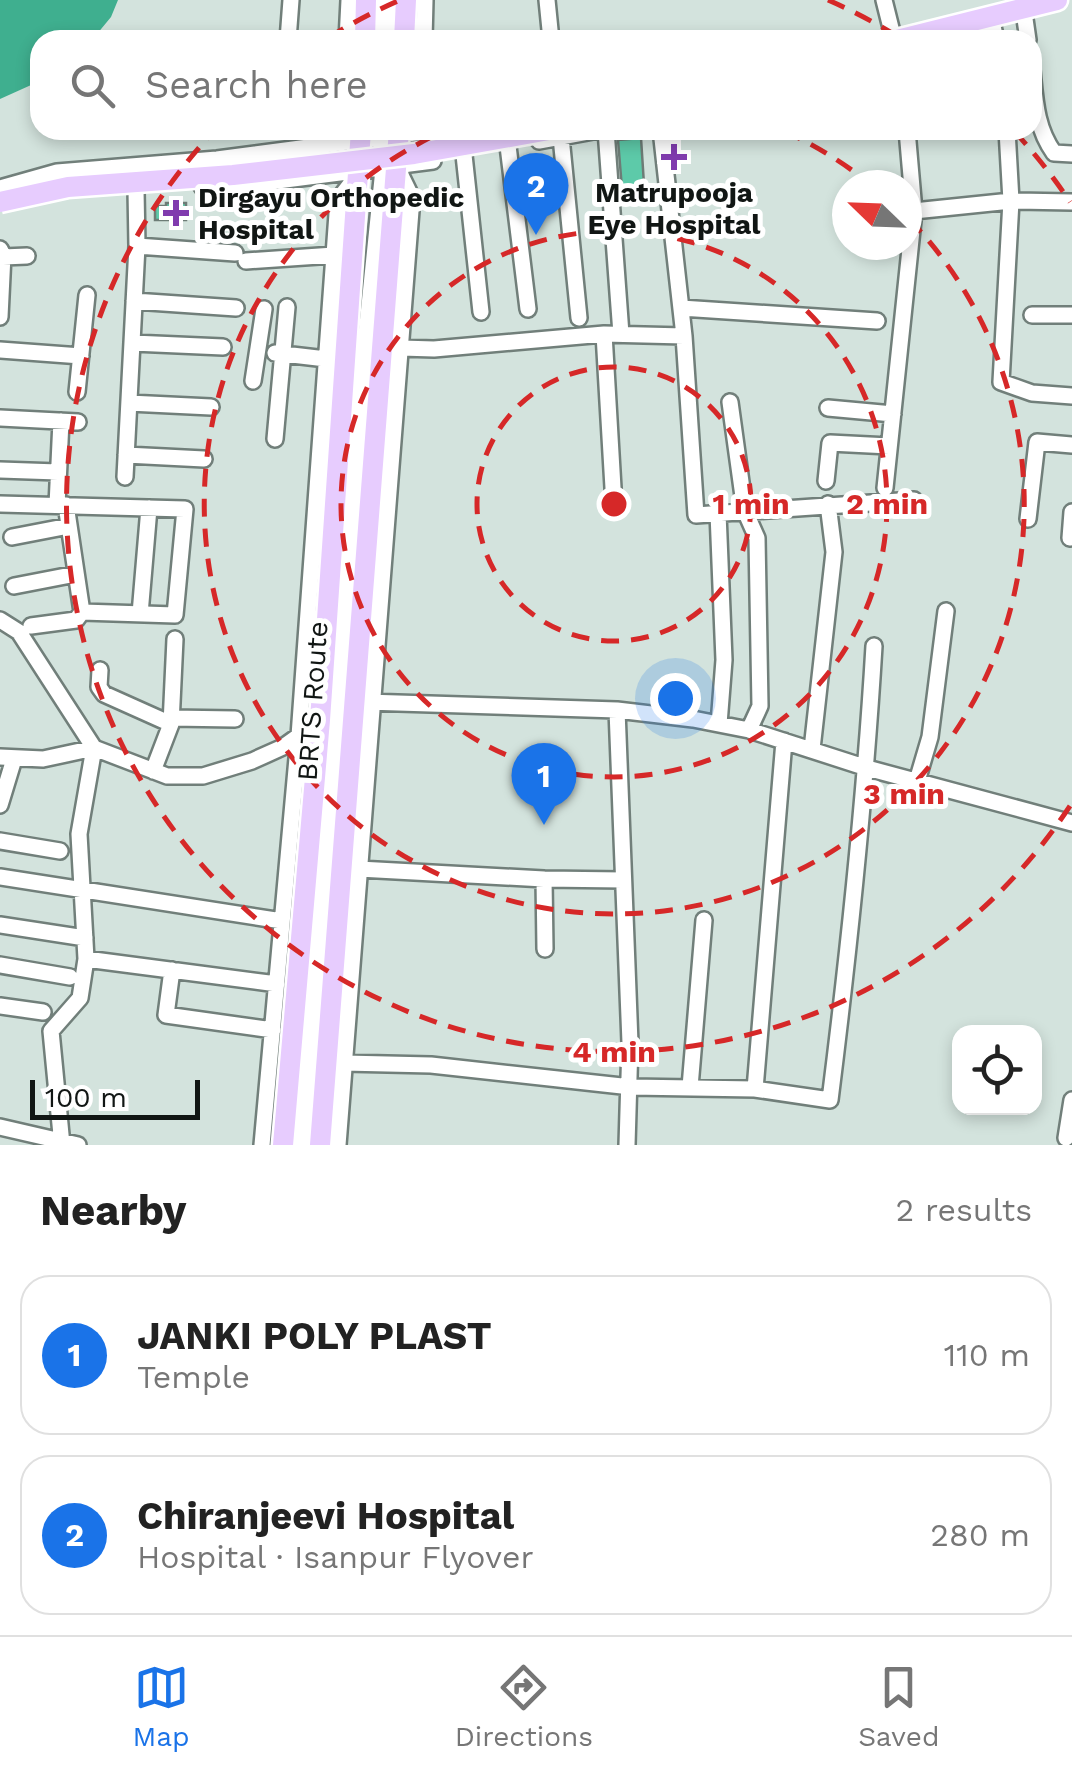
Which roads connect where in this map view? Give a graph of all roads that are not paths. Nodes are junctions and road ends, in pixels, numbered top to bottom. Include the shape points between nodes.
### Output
1 (291, 0) edge
2 (349, 0) edge
3 (366, 0) edge
4 (382, 0) edge
5 (395, 0) edge
6 (406, 0) edge
7 (426, 0) edge
8 (547, 0) edge
9 (884, 0) edge
10 (1072, 8) edge
11 (1036, 11) edge
12 (289, 30) edge
13 (348, 30) edge
14 (365, 30) edge
15 (380, 30) edge
16 (394, 30) edge
17 (404, 30) edge
18 (424, 30) edge
19 (550, 30) edge
20 (893, 30) edge
21 (944, 30) edge
22 (1001, 30) edge
23 (1042, 132) edge
24 (335, 140) edge
25 (377, 140) edge
26 (377, 140) edge
27 (388, 140) edge
28 (487, 140) edge
29 (503, 140) edge
30 (508, 140) edge
31 (508, 140) edge
32 (556, 140) edge
33 (603, 140) edge
34 (662, 140) edge
35 (908, 140) edge
36 (1008, 140) edge
37 (1072, 154) edge
38 (464, 155) junction
39 (419, 163) junction
40 (371, 170) junction
41 (910, 170) edge
42 (136, 190) junction
43 (0, 195) edge
44 (412, 198) junction
45 (1011, 202) junction
46 (1072, 202) edge
47 (922, 210) edge
48 (0, 212) edge
49 (138, 246) junction
50 (1, 253) edge
51 (334, 255) junction
52 (27, 256) dead end
53 (909, 260) edge
54 (19, 295) dead end
55 (87, 295) dead end
56 (0, 296) edge
57 (134, 301) junction
58 (286, 306) dead end
59 (236, 308) dead end
60 (681, 308) junction
61 (264, 309) dead end
62 (528, 309) dead end
63 (481, 312) dead end
64 (1032, 315) dead end
65 (1072, 315) edge
66 (0, 317) edge
67 (579, 318) dead end
68 (877, 322) dead end
69 (604, 334) junction
70 (621, 334) junction
71 (684, 336) junction
72 (133, 344) junction
73 (223, 348) dead end
74 (401, 348) junction
75 (0, 350) edge
76 (257, 350) junction
77 (282, 354) junction
78 (81, 356) junction
79 (326, 359) junction
80 (253, 381) dead end
81 (77, 392) dead end
82 (1072, 396) edge
83 (730, 402) dead end
84 (129, 403) junction
85 (211, 407) dead end
86 (828, 408) dead end
87 (892, 414) junction
88 (0, 418) edge
89 (61, 421) junction
90 (78, 422) dead end
91 (275, 439) dead end
92 (1072, 444) edge
93 (889, 446) junction
94 (126, 455) junction
95 (204, 459) dead end
96 (0, 470) edge
97 (58, 472) junction
98 (125, 477) dead end
99 (826, 481) dead end
100 (885, 488) dead end
101 (914, 500) dead end
102 (0, 504) edge
103 (614, 504) dead end
104 (828, 504) junction
105 (62, 505) junction
106 (149, 508) junction
107 (745, 511) junction
108 (1072, 512) edge
109 (718, 513) junction
110 (1028, 518) dead end
111 (69, 526) junction
112 (12, 538) dead end
113 (1070, 538) dead end
114 (76, 574) junction
115 (14, 586) dead end
116 (319, 595) junction
117 (946, 611) dead end
118 (82, 612) junction
119 (140, 614) junction
120 (0, 620) edge
121 (31, 626) dead end
122 (175, 639) dead end
123 (874, 646) dead end
124 (100, 670) dead end
125 (364, 702) junction
126 (617, 710) junction
127 (235, 719) dead end
128 (320, 720) junction
129 (171, 721) junction
130 (718, 724) junction
131 (749, 730) junction
132 (299, 736) junction
133 (784, 740) junction
134 (94, 748) junction
135 (812, 749) junction
136 (7, 758) edge
137 (867, 768) junction
138 (153, 771) junction
139 (917, 780) junction
140 (0, 806) edge
141 (302, 815) junction
142 (1072, 822) edge
143 (0, 840) edge
144 (60, 851) dead end
145 (360, 869) junction
146 (0, 877) edge
147 (544, 879) junction
148 (623, 880) junction
149 (82, 890) junction
150 (704, 920) dead end
151 (282, 921) junction
152 (0, 925) edge
153 (85, 938) junction
154 (544, 950) dead end
155 (86, 959) junction
156 (0, 966) edge
157 (172, 970) junction
158 (70, 976) dead end
159 (277, 984) junction
160 (0, 1006) edge
161 (42, 1012) dead end
162 (273, 1030) junction
163 (344, 1063) junction
164 (631, 1087) junction
165 (690, 1088) junction
166 (755, 1089) junction
167 (1072, 1100) edge
168 (0, 1127) edge
169 (1066, 1138) dead end
170 (68, 1144) edge
171 (262, 1145) edge
172 (282, 1145) edge
173 (301, 1145) edge
174 (320, 1145) edge
175 (338, 1145) edge
176 (627, 1145) edge

1 - 12 street
2 - 13 street
3 - 14 main road
4 - 15 street
5 - 16 street
6 - 17 main road
7 - 18 street
8 - 19 street
9 - 20 street
10 - 11 main road
11 - 21 main road
11 - 22 main road
23 - 37 street via 1054,153
24 - 43 street via 216,159 57,172
25 - 40 main road
26 - 40 main road
27 - 39 street
28 - 43 main road, bridge via 67,180
29 - 38 street
30 - 43 main road, bridge via 233,175
31 - 62 street
32 - 67 street
33 - 70 street
34 - 60 street
35 - 41 street
36 - 45 street
38 - 39 street
38 - 63 street
39 - 40 street
39 - 44 street
40 - 42 street
40 - 44 street
40 - 51 street via 338,200
40 - 116 main road
40 - 125 main road
40 - 173 street, BRTS Route via 374,260
42 - 48 street via 61,197
42 - 49 street
44 - 74 street
45 - 46 street
45 - 47 street
45 - 82 street via 1001,382
49 - 51 street via 241,257
49 - 57 street
50 - 52 street
50 - 56 street
51 - 79 street
53 - 87 street
54 - 56 street
55 - 78 street
56 - 66 street
57 - 59 street
57 - 72 street
58 - 77 street
60 - 68 street
60 - 71 street
61 - 76 street
64 - 65 street
69 - 70 street
69 - 74 street
69 - 103 street
70 - 71 street
71 - 109 street via 696,515
72 - 73 street
72 - 84 street
74 - 125 street
75 - 78 street
76 - 77 street
76 - 80 street
77 - 79 street
77 - 91 street
78 - 81 street
79 - 116 street
83 - 107 street
84 - 85 street
84 - 94 street
86 - 87 street
87 - 93 street
88 - 89 street
89 - 90 street
89 - 97 street
92 - 110 street via 1037,442
93 - 99 street via 830,443
93 - 100 street
94 - 95 street
94 - 98 street
96 - 97 street
97 - 105 street
101 - 104 street
102 - 105 street
104 - 107 street
104 - 135 street via 834,552
105 - 106 street
105 - 111 street
106 - 119 street
106 - 119 street via 184,509 175,615
107 - 109 street
107 - 131 street via 757,538 761,622 760,706
108 - 113 street
109 - 130 street via 724,660
111 - 112 street
111 - 114 street
114 - 115 street
114 - 118 street
116 - 128 main road
116 - 132 street
117 - 139 street via 930,737
118 - 119 street
118 - 121 street via 76,620
120 - 134 street via 19,632
122 - 129 street
123 - 137 street
124 - 129 street via 104,694
125 - 126 street
125 - 145 street
125 - 174 main road
126 - 130 street
126 - 148 street
127 - 129 street
128 - 132 street
128 - 141 main road
129 - 138 street
130 - 131 street
131 - 133 street
132 - 138 street via 203,776
132 - 141 street
133 - 135 street
133 - 166 street
134 - 136 street via 43,759
134 - 138 street
134 - 149 street via 79,834
135 - 137 street
136 - 140 street
137 - 139 street
137 - 166 street via 830,1100
139 - 142 street
141 - 151 street
141 - 172 main road
143 - 144 street
145 - 147 street
145 - 163 street
146 - 149 street
147 - 148 street
147 - 154 street
148 - 164 street
149 - 151 street
149 - 153 street
150 - 165 street
151 - 159 street
152 - 153 street
153 - 155 street
155 - 157 street
155 - 170 street via 80,998 51,1031
156 - 158 street
157 - 159 street
157 - 162 street via 166,1015
159 - 162 street
160 - 161 street
162 - 171 street
163 - 164 street via 431,1065
163 - 175 street
164 - 165 street
164 - 176 street
165 - 166 street
167 - 169 street
168 - 170 street

